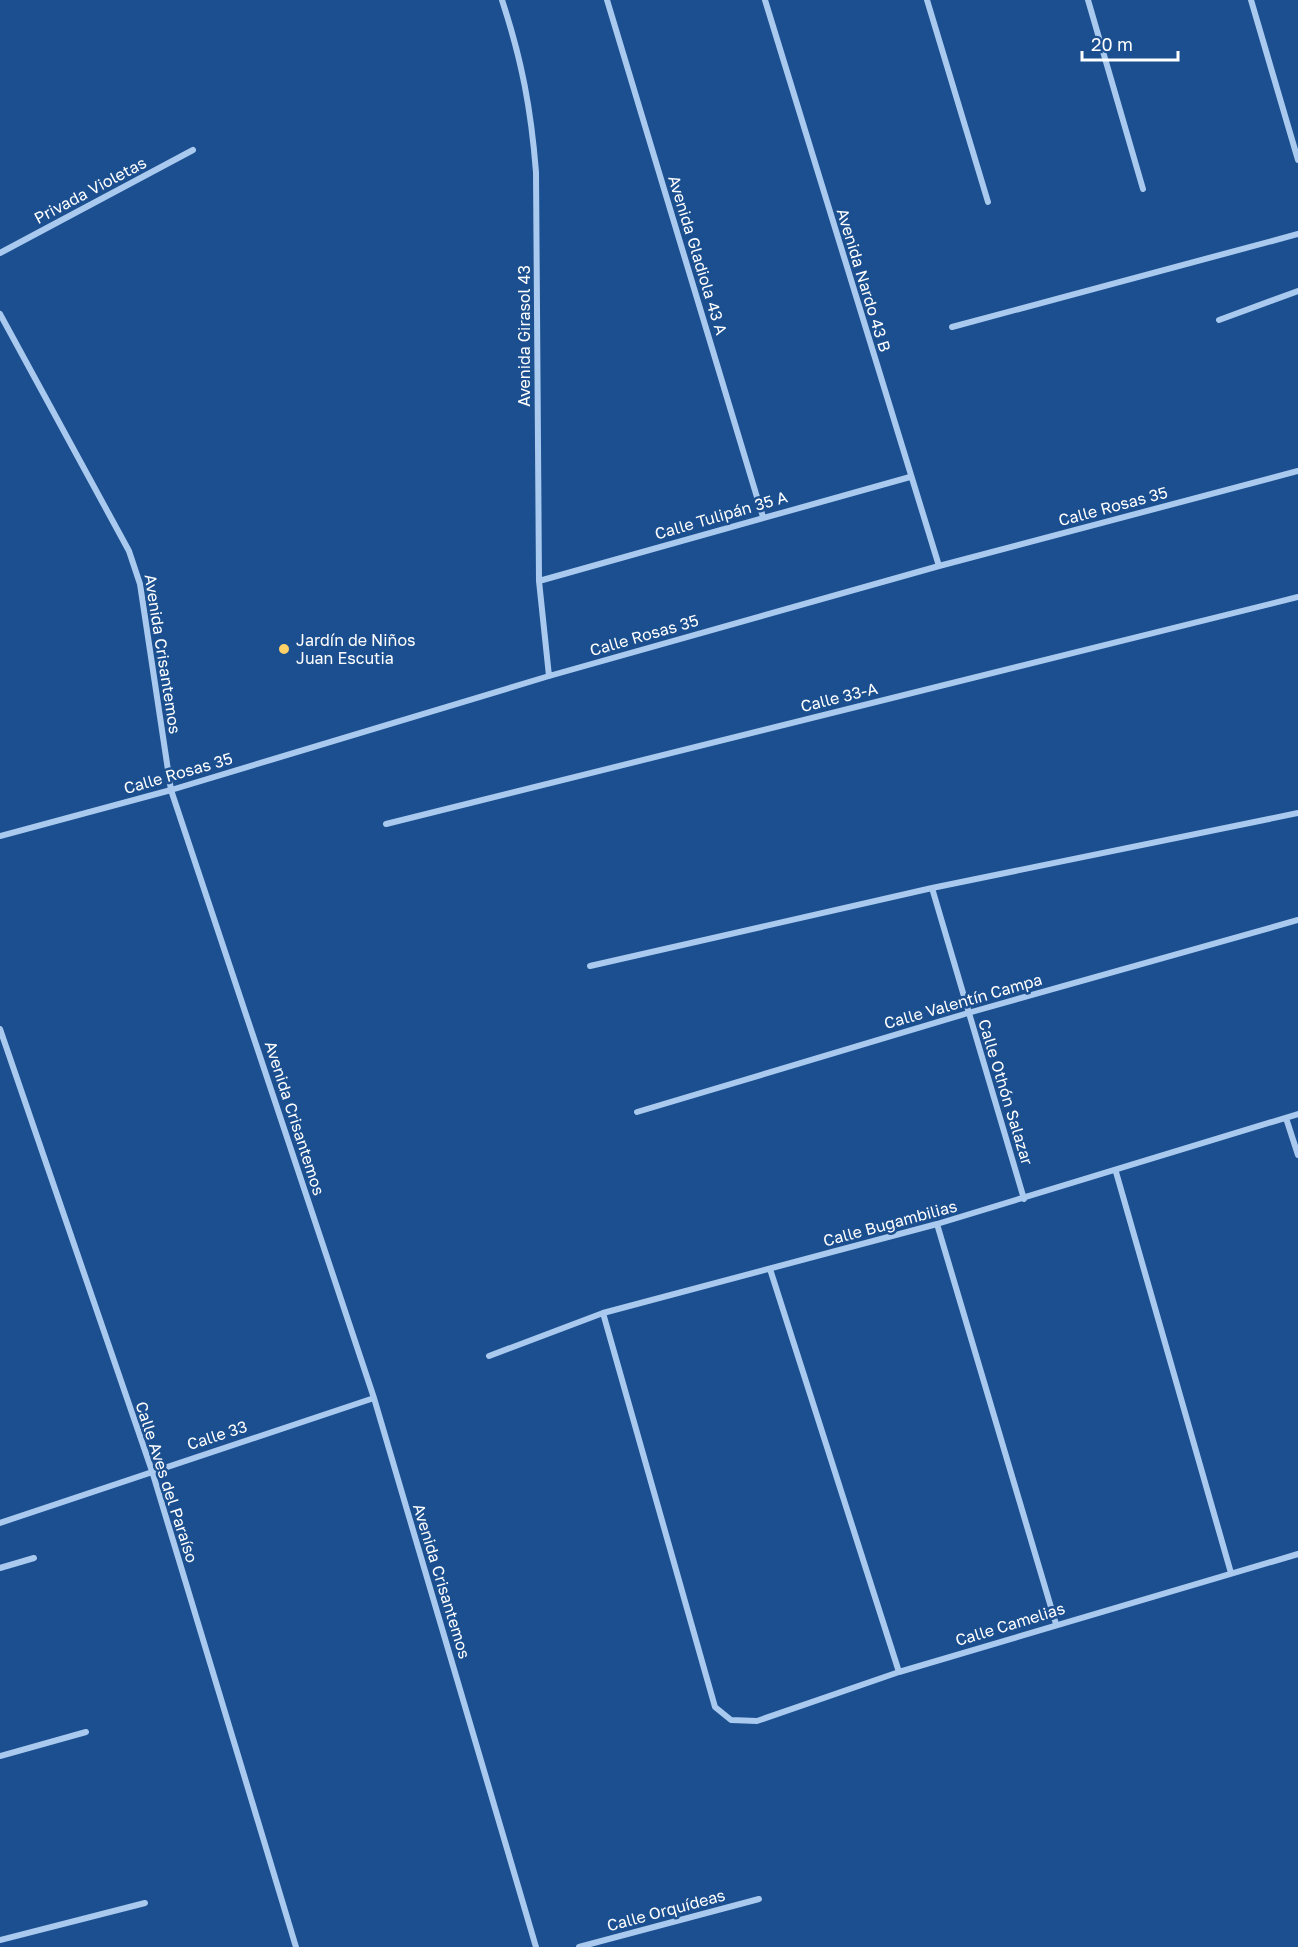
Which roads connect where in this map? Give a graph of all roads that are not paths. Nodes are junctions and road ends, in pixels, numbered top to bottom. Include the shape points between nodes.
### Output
1 (502, 0) edge
2 (607, 0) edge
3 (765, 0) edge
4 (927, 0) edge
5 (1088, 0) edge
6 (1251, 0) edge
7 (193, 150) dead end
8 (1298, 160) edge
9 (1143, 189) dead end
10 (988, 202) dead end
11 (1298, 234) edge
12 (0, 253) edge
13 (1298, 291) edge
14 (0, 314) edge
15 (1219, 320) dead end
16 (952, 327) dead end
17 (1298, 471) edge
18 (910, 477) junction
19 (763, 517) junction
20 (939, 566) junction
21 (539, 581) junction
22 (1298, 597) edge
23 (549, 676) junction
24 (171, 790) junction
25 (1298, 813) edge
26 (386, 824) dead end
27 (0, 836) edge
28 (933, 888) junction
29 (1298, 920) edge
30 (590, 966) dead end
31 (968, 1013) junction
32 (0, 1029) edge
33 (637, 1112) dead end
34 (1298, 1114) edge
35 (1286, 1118) junction
36 (1298, 1155) edge
37 (1116, 1172) junction
38 (1024, 1199) junction
39 (938, 1224) junction
40 (770, 1269) junction
41 (603, 1313) junction
42 (489, 1356) dead end
43 (374, 1398) junction
44 (152, 1471) junction
45 (0, 1523) edge
46 (1298, 1554) edge
47 (34, 1558) dead end
48 (0, 1568) edge
49 (1231, 1573) junction
50 (1056, 1624) junction
51 (899, 1672) junction
52 (86, 1732) dead end
53 (0, 1756) edge
54 (759, 1899) dead end
55 (146, 1903) dead end
56 (0, 1940) edge
57 (296, 1947) edge
58 (536, 1947) edge
59 (579, 1947) edge

1 - 21 street, Avenida Girasol 43 via 520,55 532,112 536,172
2 - 19 street, Avenida Gladiola 43 A
3 - 18 street, Avenida Nardo 43 B
4 - 10 street
5 - 9 street
6 - 8 street
7 - 12 street, Privada Violetas
11 - 16 street
13 - 15 street
14 - 24 street, Avenida Crisantemos via 129,551 140,584
17 - 20 street, Calle Rosas 35
18 - 19 street, Calle Tulipán 35 A
18 - 20 street, Avenida Nardo 43 B
19 - 21 street, Calle Tulipán 35 A
20 - 23 street, Calle Rosas 35
21 - 23 street, Avenida Girasol 43
22 - 26 street, Calle 33-A
23 - 24 street, Calle Rosas 35
24 - 27 street, Calle Rosas 35
24 - 43 street, Avenida Crisantemos
25 - 28 street
28 - 30 street
28 - 31 street, Calle Othón Salazar
29 - 31 street, Calle Valentín Campa
31 - 33 street, Calle Valentín Campa
31 - 38 street, Calle Othón Salazar
32 - 44 street, Calle Aves del Paraíso
34 - 35 street, Calle Bugambilias
35 - 36 street
35 - 37 street, Calle Bugambilias
37 - 38 street, Calle Bugambilias
37 - 49 street
38 - 39 street, Calle Bugambilias
39 - 40 street, Calle Bugambilias
39 - 50 street
40 - 41 street, Calle Bugambilias
40 - 51 street
41 - 42 street, Calle Bugambilias
41 - 51 street, Calle Camelias via 716,1707 731,1720 757,1720
43 - 44 street, Calle 33
43 - 58 street, Avenida Crisantemos
44 - 45 street, Calle 33
44 - 57 street, Calle Aves del Paraíso
46 - 49 street, Calle Camelias
47 - 48 street
49 - 50 street, Calle Camelias
50 - 51 street, Calle Camelias
52 - 53 street
54 - 59 street, Calle Orquídeas
55 - 56 street

